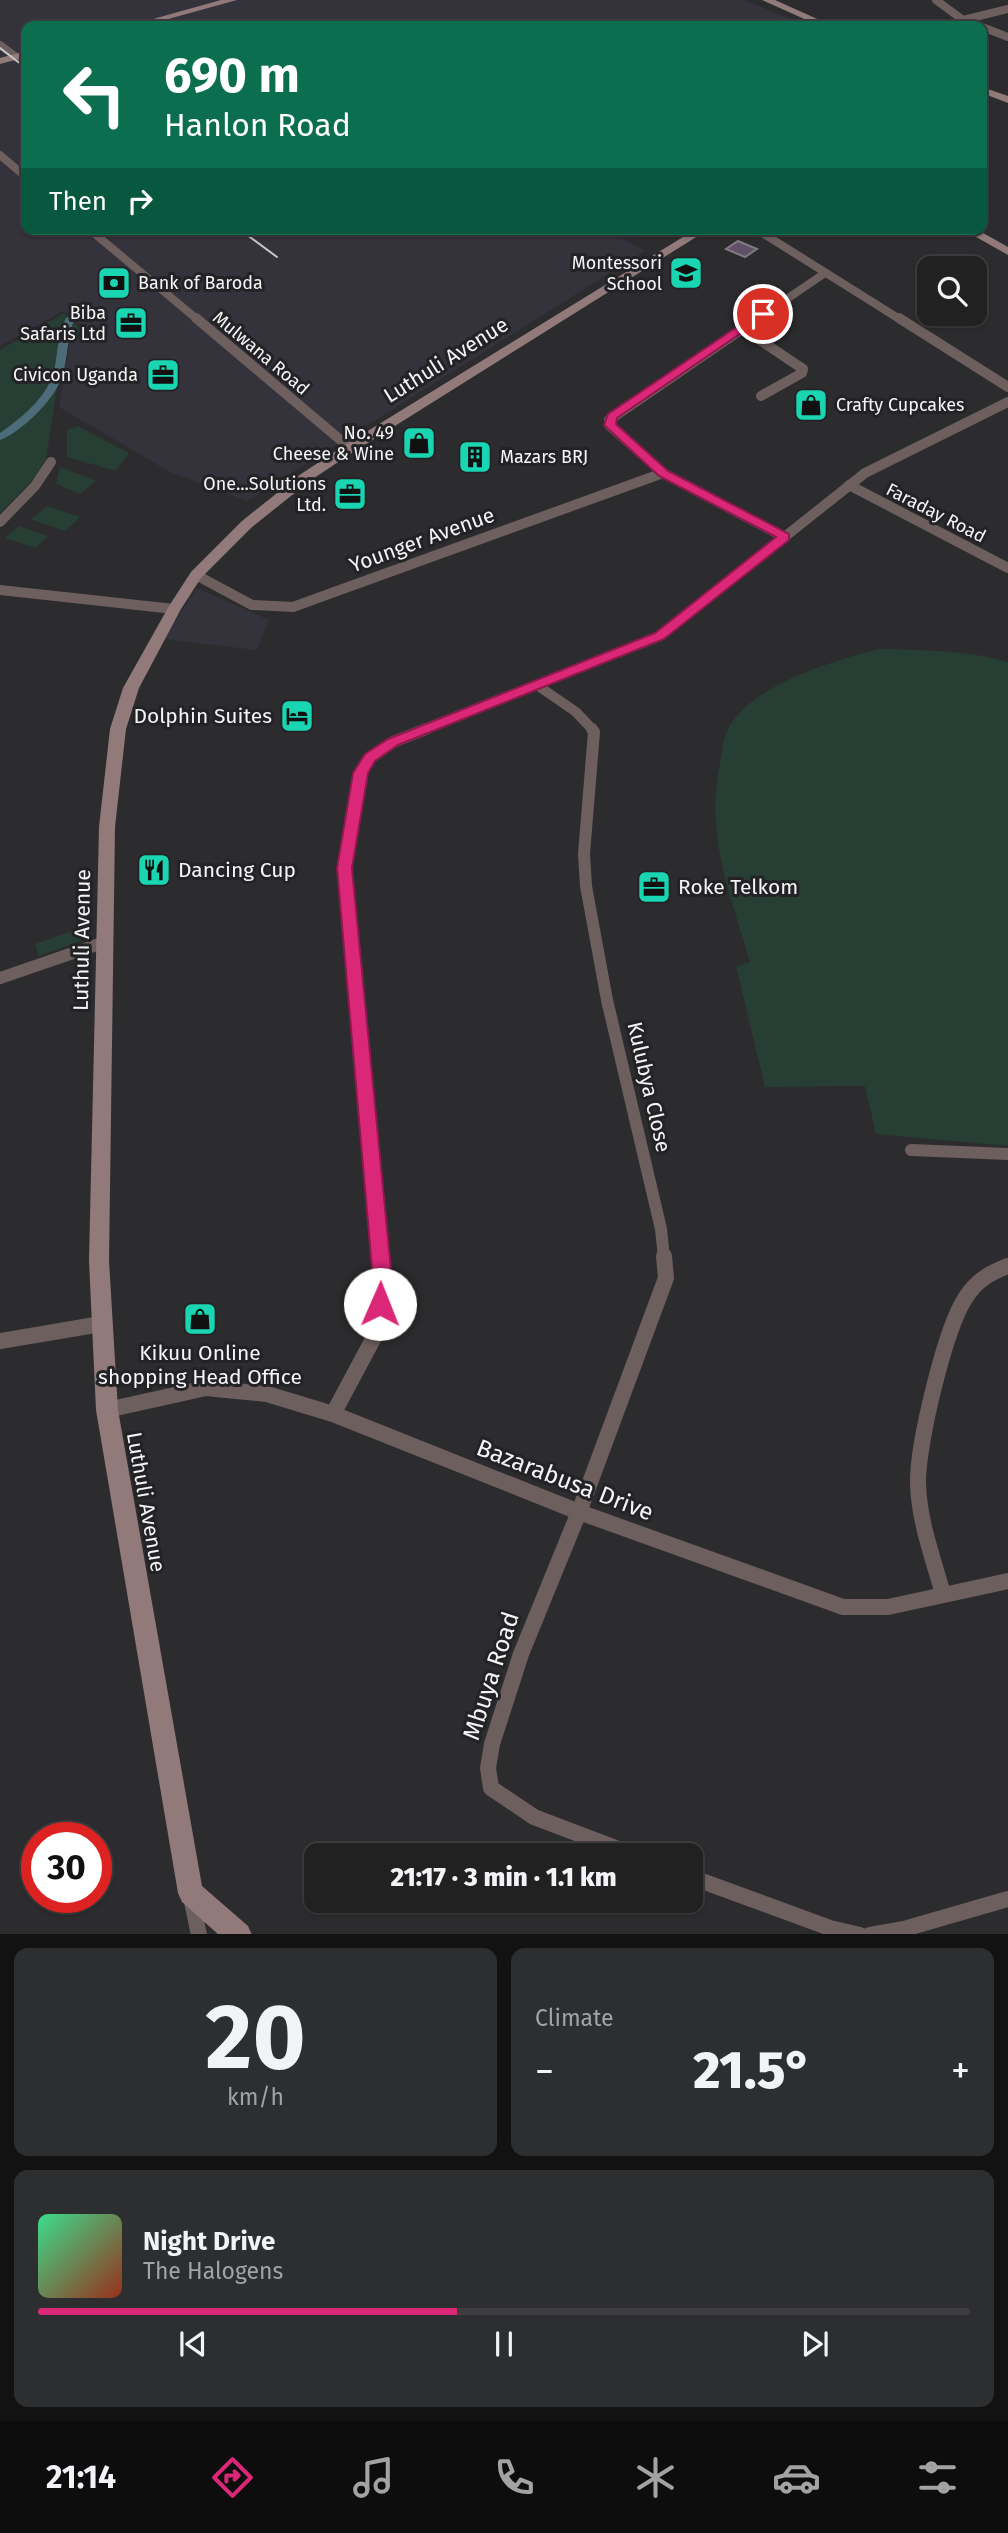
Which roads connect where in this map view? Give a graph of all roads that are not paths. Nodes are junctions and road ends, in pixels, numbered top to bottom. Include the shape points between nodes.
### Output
1 (232, 0) edge
2 (767, 0) edge
3 (936, 0) edge
4 (1008, 9) edge
5 (963, 20) joint
6 (152, 21) edge
7 (816, 21) edge
8 (987, 29) edge
9 (1008, 37) edge
10 (0, 45) edge
11 (21, 56) edge
12 (0, 61) edge
13 (987, 92) edge
14 (1008, 100) edge
15 (0, 155) edge
16 (21, 173) edge
17 (96, 235) edge
18 (694, 235) edge
19 (765, 235) edge
20 (978, 235) edge
21 (1008, 252) edge
22 (825, 273) junction
23 (742, 328) junction
24 (1008, 387) edge
25 (761, 396) dead end
26 (1008, 402) edge
27 (350, 448) junction
28 (51, 462) dead end
29 (663, 473) junction
30 (849, 485) junction
31 (0, 522) edge
32 (784, 537) junction
33 (1008, 568) edge
34 (196, 575) junction
35 (0, 590) edge
36 (174, 609) junction
37 (537, 685) junction
38 (104, 942) junction
39 (0, 978) edge
40 (911, 1150) dead end
41 (1008, 1154) edge
42 (1008, 1266) edge
43 (101, 1324) junction
44 (0, 1341) edge
45 (107, 1410) junction
46 (333, 1414) junction
47 (579, 1511) junction
48 (1008, 1581) edge
49 (943, 1594) junction
50 (602, 1843) edge
51 (703, 1881) edge
52 (191, 1893) junction
53 (1008, 1899) edge
54 (199, 1934) edge
55 (239, 1934) edge
56 (860, 1934) edge
57 (870, 1934) edge

1 - 6 street
2 - 7 street
3 - 5 street
4 - 5 street
8 - 9 street
10 - 11 street
11 - 12 street
13 - 14 street
15 - 16 street
17 - 27 street, Mulwana Road
18 - 27 street, Luthuli Avenue
19 - 22 street
20 - 21 street
22 - 23 street
22 - 24 street
23 - 25 street via 803,369
23 - 29 street via 609,420
26 - 30 street via 878,465
27 - 34 street, Luthuli Avenue via 247,524
28 - 31 street
29 - 32 street
29 - 34 street, Younger Avenue via 293,607 265,609 245,603
30 - 32 street
30 - 33 street, Faraday Road
32 - 37 street via 671,630
34 - 36 street, Luthuli Avenue
35 - 36 street
36 - 38 street, Luthuli Avenue via 131,688 118,729 107,827
37 - 46 street via 393,742 370,758 360,773 345,868 382,1280 379,1328
37 - 47 street, Kulubya Close via 594,732 584,854 586,886 607,1000 661,1229 666,1278
38 - 39 street
38 - 43 street, Luthuli Avenue
40 - 41 street
42 - 49 street via 985,1275 965,1298 926,1418 918,1483 924,1528
43 - 44 street
43 - 45 street, Luthuli Avenue
45 - 46 street, Bazarabusa Drive via 206,1388 226,1388 267,1394
45 - 52 street, Luthuli Avenue
46 - 47 street, Bazarabusa Drive
47 - 49 street, Bazarabusa Drive via 844,1607 888,1606
47 - 50 street, Mbuya Road via 521,1654 488,1768 491,1788 534,1817
48 - 49 street, Bazarabusa Drive
51 - 56 street via 830,1928
52 - 54 street, Luthuli Avenue
52 - 55 street
53 - 57 street via 904,1929

